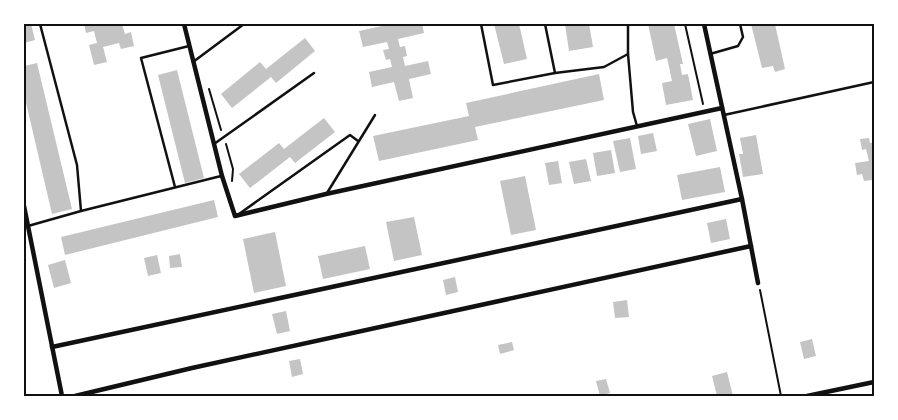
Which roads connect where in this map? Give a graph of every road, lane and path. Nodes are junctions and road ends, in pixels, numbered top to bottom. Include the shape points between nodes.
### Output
1 (40, 24) edge
2 (184, 24) edge
3 (244, 24) edge
4 (481, 24) edge
5 (545, 24) edge
6 (628, 24) edge
7 (685, 24) edge
8 (704, 24) edge
9 (740, 24) edge
10 (189, 46) junction
11 (628, 54) junction
12 (710, 54) junction
13 (193, 62) junction
14 (314, 73) dead end
15 (555, 73) junction
16 (874, 82) edge
17 (208, 84) dead end
18 (722, 108) junction
19 (705, 111) junction
20 (375, 115) dead end
21 (724, 115) junction
22 (637, 126) junction
23 (224, 138) junction
24 (358, 141) junction
25 (214, 144) junction
26 (222, 176) junction
27 (232, 184) dead end
28 (176, 188) junction
29 (326, 194) junction
30 (742, 199) junction
31 (24, 206) edge
32 (81, 211) junction
33 (235, 216) junction
34 (28, 226) junction
35 (751, 246) junction
36 (758, 283) joint
37 (52, 347) junction
38 (874, 382) edge
39 (62, 396) edge
40 (75, 396) edge
41 (781, 396) edge
42 (807, 396) edge

1 - 32 lane via 77,165
2 - 10 street
3 - 13 lane
4 - 15 lane via 493,85
5 - 15 lane
6 - 11 lane
7 - 19 path
8 - 12 street
9 - 12 lane via 743,38 738,46
10 - 13 street
10 - 28 lane via 141,58
11 - 15 lane via 604,67
11 - 22 lane
12 - 18 street
13 - 25 street
14 - 23 lane
16 - 21 lane
17 - 23 path
18 - 19 street
18 - 21 street
19 - 22 street
20 - 24 lane
21 - 30 street
22 - 29 street
23 - 25 lane
23 - 27 path via 233,169
24 - 29 lane
24 - 33 lane via 350,135
25 - 26 street
26 - 28 lane
26 - 33 street
28 - 32 lane
29 - 33 street
30 - 35 street
30 - 37 street
31 - 34 street
32 - 34 lane
34 - 37 street
35 - 36 street
35 - 40 street
36 - 41 path
37 - 39 street
38 - 42 street

